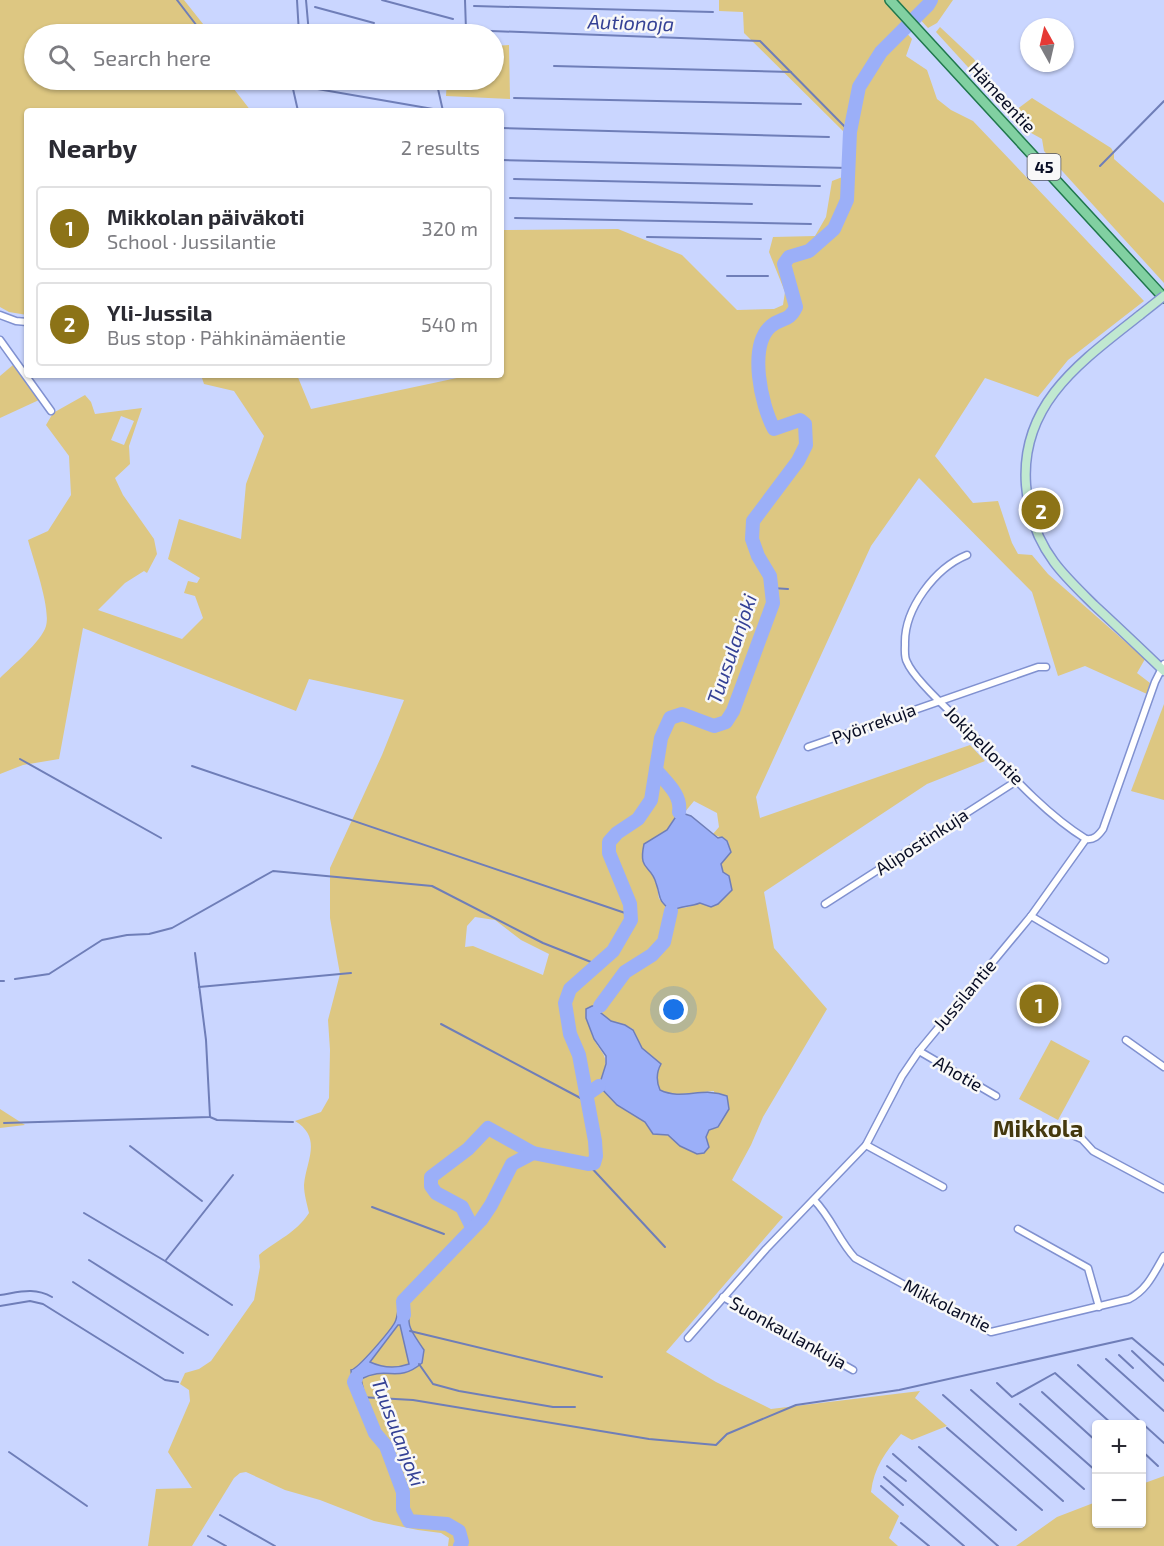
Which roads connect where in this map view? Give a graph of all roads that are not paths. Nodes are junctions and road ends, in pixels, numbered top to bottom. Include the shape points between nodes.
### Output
1 (890, 0) edge
2 (1164, 297) edge
3 (0, 315) edge
4 (24, 322) edge
5 (0, 340) edge
6 (24, 373) edge
7 (27, 378) edge
8 (51, 411) dead end
9 (967, 555) dead end
10 (1046, 667) dead end
11 (1163, 668) edge
12 (939, 700) junction
13 (808, 747) dead end
14 (1018, 780) junction
15 (1086, 839) junction
16 (825, 904) dead end
17 (1031, 916) junction
18 (1105, 960) dead end
19 (1126, 1040) dead end
20 (919, 1051) junction
21 (1164, 1067) edge
22 (996, 1096) dead end
23 (1075, 1136) dead end
24 (866, 1145) junction
25 (943, 1187) dead end
26 (1164, 1189) edge
27 (814, 1200) junction
28 (1018, 1229) dead end
29 (1164, 1256) edge
30 (723, 1297) junction
31 (1099, 1307) junction
32 (688, 1338) dead end
33 (853, 1370) dead end

1 - 2 main road, Hämeentie / 45
2 - 11 street, bridge via 1077,366 1050,396 1028,446 1025,473 1032,517 1055,564
3 - 4 street
5 - 6 street
7 - 8 street
9 - 12 street, Jokipellontie via 953,560 910,612 905,638 907,663
10 - 12 street, Pyörrekuja
11 - 15 street, Jussilantie via 1103,829 1098,836
12 - 13 street, Pyörrekuja
12 - 14 street, Jokipellontie
14 - 15 street, Jokipellontie via 1050,812
14 - 16 street, Alipostinkuja
15 - 17 street, Jussilantie
17 - 18 street
17 - 20 street, Jussilantie
19 - 21 street
20 - 22 street, Ahotie
20 - 24 street, Jussilantie
23 - 26 street via 1093,1151
24 - 25 street
24 - 27 street, Jussilantie
27 - 30 street, Jussilantie
27 - 31 street, Mikkolantie via 855,1258 991,1332
28 - 31 street via 1089,1268
29 - 31 street, Mikkolantie via 1139,1294
30 - 32 street, Jussilantie
30 - 33 street, Suonkaulankuja

